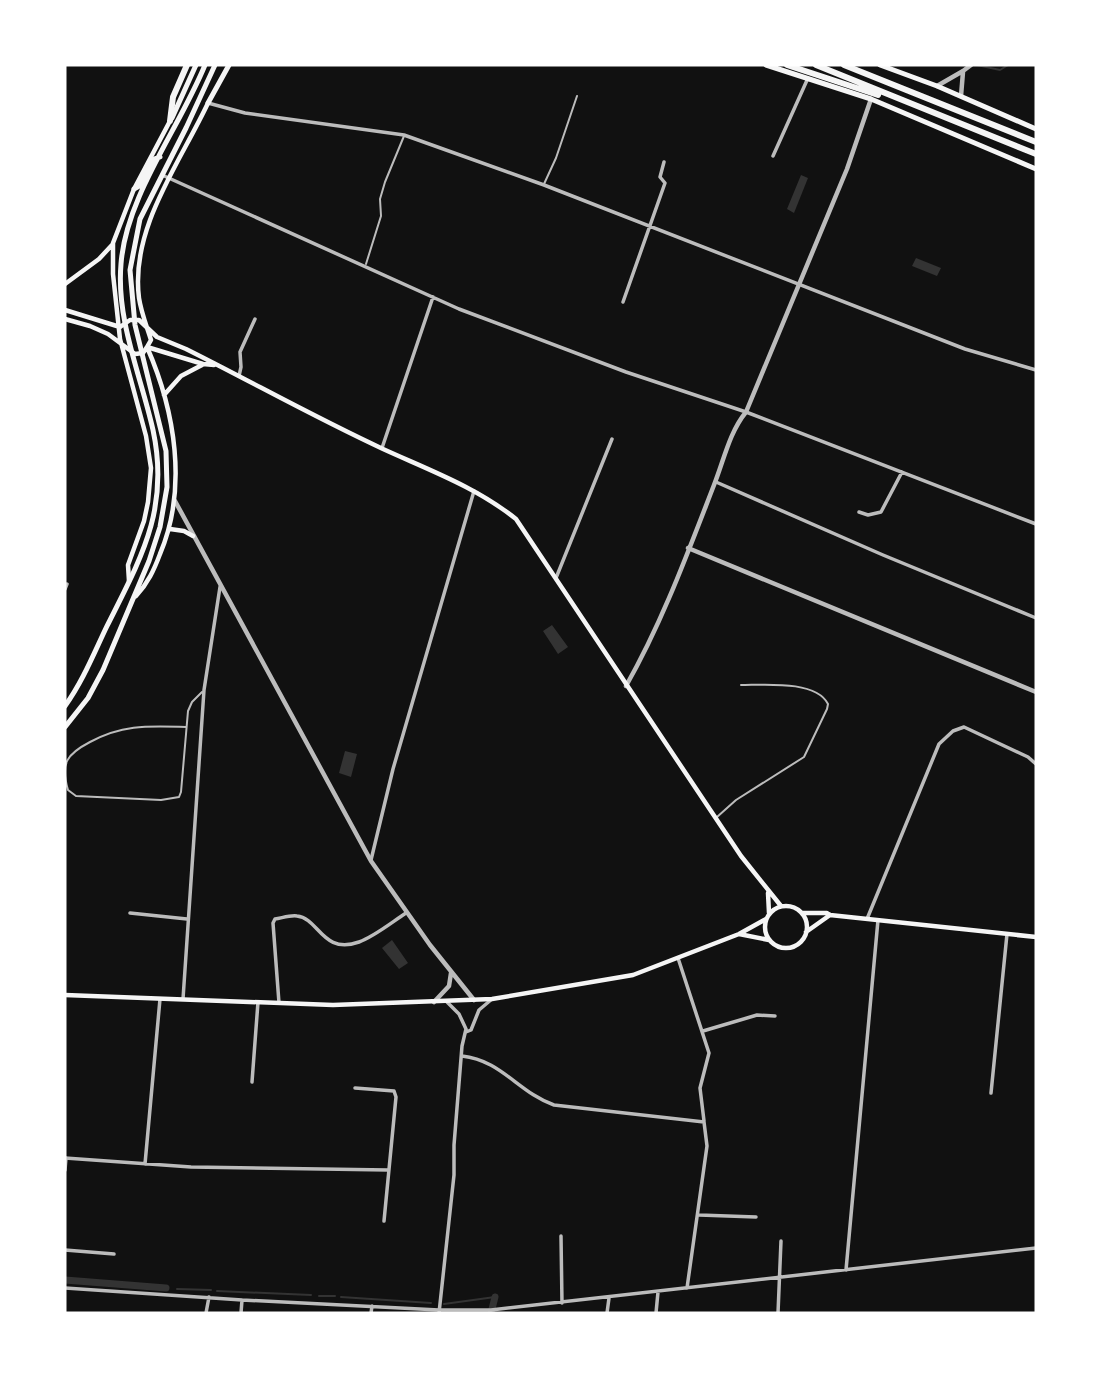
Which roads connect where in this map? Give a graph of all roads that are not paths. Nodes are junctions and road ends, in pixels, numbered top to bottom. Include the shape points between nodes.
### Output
1 (187, 65) edge
2 (196, 65) edge
3 (205, 65) edge
4 (215, 65) edge
5 (229, 65) edge
6 (766, 65) edge
7 (777, 65) edge
8 (787, 65) edge
9 (816, 65) edge
10 (844, 65) edge
11 (880, 65) edge
12 (967, 68) edge
13 (793, 73) junction
14 (808, 78) junction
15 (937, 86) junction
16 (577, 96) dead end
17 (961, 96) junction
18 (871, 99) junction
19 (208, 103) junction
20 (936, 114) junction
21 (170, 121) junction
22 (1036, 129) edge
23 (404, 135) junction
24 (1036, 142) edge
25 (1036, 154) edge
26 (773, 156) dead end
27 (160, 158) junction
28 (664, 162) dead end
29 (1036, 169) edge
30 (162, 175) junction
31 (169, 179) junction
32 (544, 185) junction
33 (135, 189) junction
34 (651, 227) junction
35 (113, 243) junction
36 (366, 266) junction
37 (65, 285) edge
38 (799, 285) junction
39 (433, 296) junction
40 (623, 302) dead end
41 (65, 310) edge
42 (65, 319) edge
43 (256, 319) dead end
44 (147, 326) junction
45 (120, 327) junction
46 (123, 346) junction
47 (148, 347) junction
48 (202, 364) junction
49 (215, 366) junction
50 (1036, 369) edge
51 (239, 376) junction
52 (164, 395) junction
53 (746, 412) junction
54 (612, 439) dead end
55 (382, 448) junction
56 (902, 472) junction
57 (716, 482) junction
58 (474, 491) junction
59 (175, 500) junction
60 (859, 512) dead end
61 (1036, 524) edge
62 (170, 529) junction
63 (193, 536) junction
64 (688, 548) junction
65 (556, 578) junction
66 (129, 582) junction
67 (67, 584) dead end
68 (220, 587) junction
69 (65, 589) edge
70 (134, 598) junction
71 (1036, 618) edge
72 (741, 685) dead end
73 (626, 686) junction
74 (204, 690) junction
75 (1036, 692) edge
76 (65, 706) edge
77 (65, 727) edge
78 (186, 727) junction
79 (1036, 764) edge
80 (716, 818) junction
81 (371, 861) junction
82 (768, 893) junction
83 (780, 906) junction
84 (130, 912) dead end
85 (407, 913) junction
86 (802, 913) junction
87 (830, 915) junction
88 (767, 916) junction
89 (187, 919) junction
90 (867, 919) junction
91 (878, 920) junction
92 (806, 932) junction
93 (739, 934) junction
94 (1007, 934) junction
95 (1036, 937) edge
96 (770, 941) junction
97 (678, 958) junction
98 (451, 972) junction
99 (65, 995) edge
100 (160, 998) junction
101 (183, 999) junction
102 (492, 999) junction
103 (474, 1000) junction
104 (258, 1002) junction
105 (433, 1002) junction
106 (447, 1002) junction
107 (279, 1003) junction
108 (775, 1016) dead end
109 (702, 1031) junction
110 (464, 1033) junction
111 (462, 1056) junction
112 (252, 1082) dead end
113 (355, 1088) dead end
114 (991, 1093) dead end
115 (704, 1122) junction
116 (65, 1158) edge
117 (145, 1164) junction
118 (65, 1170) edge
119 (388, 1170) junction
120 (699, 1215) junction
121 (756, 1217) dead end
122 (384, 1221) dead end
123 (561, 1236) dead end
124 (781, 1241) dead end
125 (1036, 1248) edge
126 (65, 1250) edge
127 (114, 1254) dead end
128 (846, 1270) junction
129 (778, 1279) junction
130 (65, 1288) edge
131 (687, 1288) junction
132 (659, 1292) junction
133 (209, 1297) junction
134 (609, 1297) junction
135 (242, 1300) junction
136 (562, 1303) junction
137 (372, 1306) junction
138 (439, 1312) edge
139 (206, 1313) edge
140 (241, 1313) edge
141 (371, 1313) edge
142 (607, 1313) edge
143 (656, 1313) edge
144 (778, 1313) edge

1 - 21 highway via 173,97
2 - 21 main road
3 - 27 main road
4 - 30 main road
5 - 19 main road
6 - 13 main road
7 - 13 main road
8 - 20 highway
9 - 20 highway
10 - 24 highway
11 - 15 main road
12 - 15 street
12 - 17 street
13 - 14 main road
14 - 18 main road
14 - 26 street
15 - 17 main road
16 - 32 lane
17 - 22 main road
18 - 29 main road
18 - 38 street
19 - 23 street via 245,113
19 - 31 main road
20 - 25 highway
21 - 33 main road
23 - 32 street
23 - 36 lane via 380,199 381,216
27 - 33 main road via 154,159
27 - 66 main road via 129,221 121,265 122,302 158,467 156,509
28 - 34 street via 660,177 666,183
30 - 31 street
30 - 70 main road via 140,219 130,271 135,325 164,439 167,469 155,545
31 - 36 street
31 - 44 main road via 149,220 141,254 139,299
32 - 34 street
33 - 35 main road
34 - 38 street
34 - 40 street
35 - 37 main road
35 - 45 main road
36 - 39 street
38 - 50 street via 965,349
38 - 53 street
39 - 53 street via 581,355
39 - 55 street
41 - 45 main road
42 - 46 main road via 108,334
43 - 51 street via 240,352
44 - 45 main road via 130,320
44 - 47 main road
44 - 49 main road via 157,337
45 - 46 main road
46 - 47 main road via 135,354
46 - 66 main road via 151,468 144,521 127,569
47 - 48 main road
47 - 52 main road
48 - 49 main road
48 - 52 main road via 181,376
49 - 51 main road
51 - 55 main road
52 - 59 main road via 175,456
53 - 56 street
53 - 57 street via 735,426
54 - 65 street
55 - 58 main road
56 - 60 street via 881,512
56 - 61 street
57 - 64 street
57 - 71 street
58 - 65 main road via 516,519
58 - 81 street
59 - 62 main road
59 - 63 street
62 - 63 main road
62 - 70 main road via 150,579
63 - 68 street
64 - 73 street
64 - 75 street
65 - 73 main road
66 - 76 main road
67 - 69 street
68 - 74 street
68 - 81 street
70 - 77 main road via 94,688
72 - 80 lane via 796,686 822,695 828,704 804,757
73 - 80 main road
74 - 78 lane via 192,702
74 - 89 street
78 - 78 lane via 129,727 105,733 71,753 66,766 68,790 76,796 179,797
79 - 90 street via 964,727 956,728 943,740 928,769
80 - 82 main road
81 - 85 street
82 - 83 main road
82 - 88 main road
83 - 86 main road
83 - 88 main road
84 - 89 street
85 - 98 street
85 - 107 street via 361,941 343,944 324,939 305,918 275,919
86 - 87 main road
86 - 92 main road
87 - 90 main road
87 - 92 main road
88 - 93 main road
88 - 96 main road
89 - 101 street
90 - 91 main road
91 - 94 main road
91 - 128 street
92 - 96 main road via 794,946 781,947
93 - 96 main road
93 - 97 main road
94 - 95 main road
94 - 114 street
97 - 102 main road via 633,975
97 - 109 street
98 - 103 street
98 - 105 street via 449,986
99 - 100 main road
100 - 101 main road
100 - 117 street
101 - 104 main road
102 - 103 main road
102 - 110 street
103 - 106 main road
104 - 107 main road
104 - 112 street
105 - 106 main road
105 - 107 main road
106 - 110 street via 463,1019
108 - 109 street via 757,1014
109 - 115 street via 709,1053 700,1088
110 - 111 street
111 - 115 street via 485,1060 554,1105
111 - 138 street
113 - 119 street via 395,1093
115 - 120 street via 707,1146
116 - 117 street
116 - 118 street
117 - 119 street
119 - 122 street
120 - 121 street
120 - 131 street
123 - 136 street
124 - 129 street
125 - 128 street
126 - 127 street
128 - 129 street
129 - 131 street
129 - 144 street
130 - 133 street
131 - 132 street
132 - 134 street
132 - 143 street
133 - 135 street
133 - 139 street
134 - 136 street
134 - 142 street
135 - 137 street
135 - 140 street
136 - 138 street
137 - 138 street
137 - 141 street

